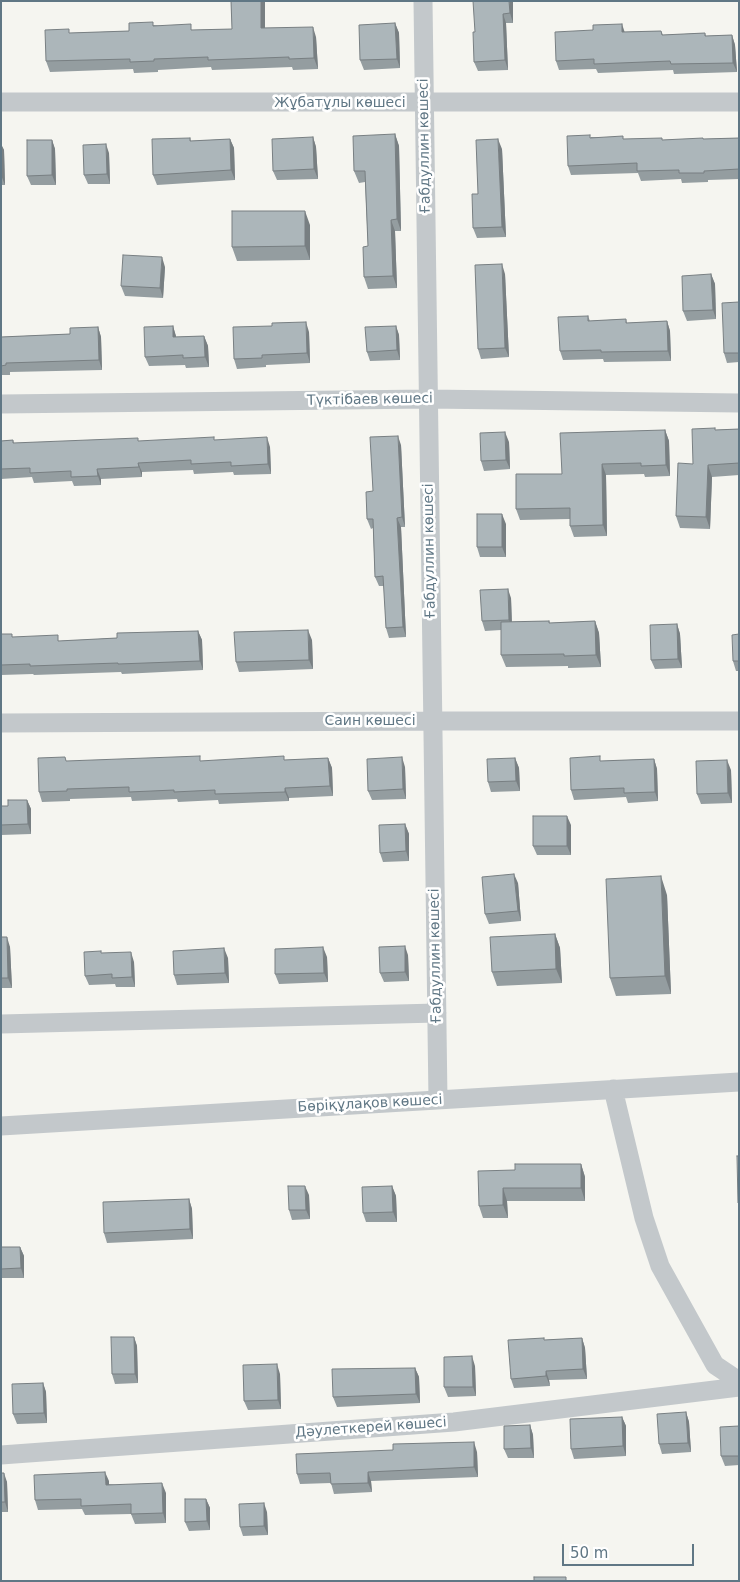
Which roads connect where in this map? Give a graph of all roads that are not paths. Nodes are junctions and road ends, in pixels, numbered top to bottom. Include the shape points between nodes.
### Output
1 (423, 1) edge
2 (1, 102) edge
3 (739, 102) edge
4 (424, 103) junction
5 (428, 399) junction
6 (739, 403) edge
7 (1, 404) edge
8 (433, 720) junction
9 (739, 721) edge
10 (1, 723) edge
11 (437, 1013) junction
12 (1, 1024) edge
13 (739, 1082) edge
14 (613, 1089) junction
15 (438, 1100) junction
16 (1, 1126) edge
17 (739, 1381) edge
18 (739, 1388) edge
19 (1, 1455) edge

1 - 4 street, Ғабдуллин көшесі
2 - 4 street, Жұбатұлы көшесі
3 - 4 street, Жұбатұлы көшесі
4 - 5 street, Ғабдуллин көшесі
5 - 6 street, Түктібаев көшесі
5 - 7 street, Түктібаев көшесі
5 - 8 street, Ғабдуллин көшесі
8 - 9 street, Саин көшесі
8 - 10 street, Саин көшесі
8 - 11 street, Ғабдуллин көшесі
11 - 12 street
11 - 15 street, Ғабдуллин көшесі
13 - 14 street, Бөріқұлақов көшесі
14 - 15 street, Бөріқұлақов көшесі
14 - 17 street via 644,1218 660,1266 715,1365
15 - 16 street, Бөріқұлақов көшесі
18 - 19 street, Дәулеткерей көшесі via 454,1422

